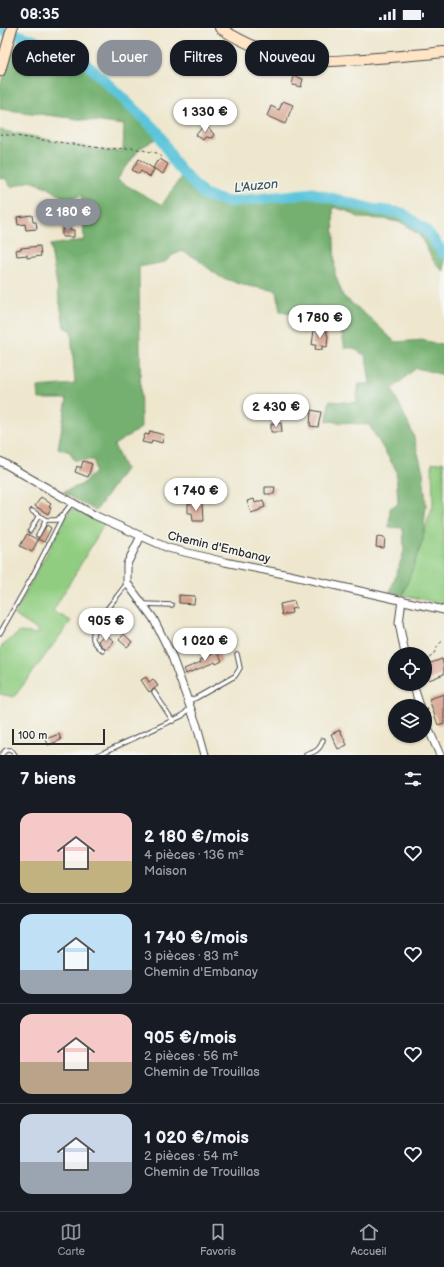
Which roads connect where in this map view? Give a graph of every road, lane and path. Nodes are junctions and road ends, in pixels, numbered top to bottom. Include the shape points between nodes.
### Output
1 (12, 28) edge
2 (220, 28) edge
3 (444, 52) edge
4 (2, 59) edge
5 (0, 71) edge
6 (0, 134) edge
7 (162, 158) dead end
8 (0, 461) edge
9 (72, 503) junction
10 (32, 511) dead end
11 (65, 512) junction
12 (39, 515) junction
13 (46, 520) junction
14 (30, 531) dead end
15 (38, 536) dead end
16 (141, 536) junction
17 (127, 583) junction
18 (402, 600) junction
19 (144, 604) junction
20 (172, 606) dead end
21 (444, 610) edge
22 (0, 633) edge
23 (444, 640) edge
24 (404, 647) edge
25 (103, 651) dead end
26 (237, 654) dead end
27 (432, 656) edge
28 (154, 692) dead end
29 (188, 701) junction
30 (190, 708) junction
31 (173, 721) junction
32 (432, 737) edge
33 (323, 740) dead end
34 (1, 755) edge
35 (15, 755) edge
36 (98, 755) edge
37 (205, 755) edge
38 (306, 755) edge
39 (440, 755) edge

1 - 4 main road
2 - 3 main road via 264,49 316,61
4 - 5 main road
6 - 7 path via 108,149 132,148 158,153
8 - 9 street, Chemin d'Embanay
9 - 11 lane
9 - 16 street, Chemin d'Embanay
10 - 12 lane
11 - 13 lane via 57,520
11 - 22 lane
12 - 13 lane
12 - 14 lane
13 - 15 lane
16 - 17 street via 126,564
16 - 18 street, Chemin d'Embanay via 168,548
17 - 19 street
17 - 25 lane via 97,623 93,633 94,640
18 - 21 street, Chemin d'Embanay
18 - 24 street via 399,623
19 - 20 lane
19 - 29 street via 171,654
23 - 27 path
26 - 29 lane via 240,668 235,676
28 - 31 lane
29 - 30 street
30 - 31 lane
30 - 37 street
31 - 36 lane
32 - 39 street
33 - 38 lane via 316,752
34 - 35 lane via 10,750

